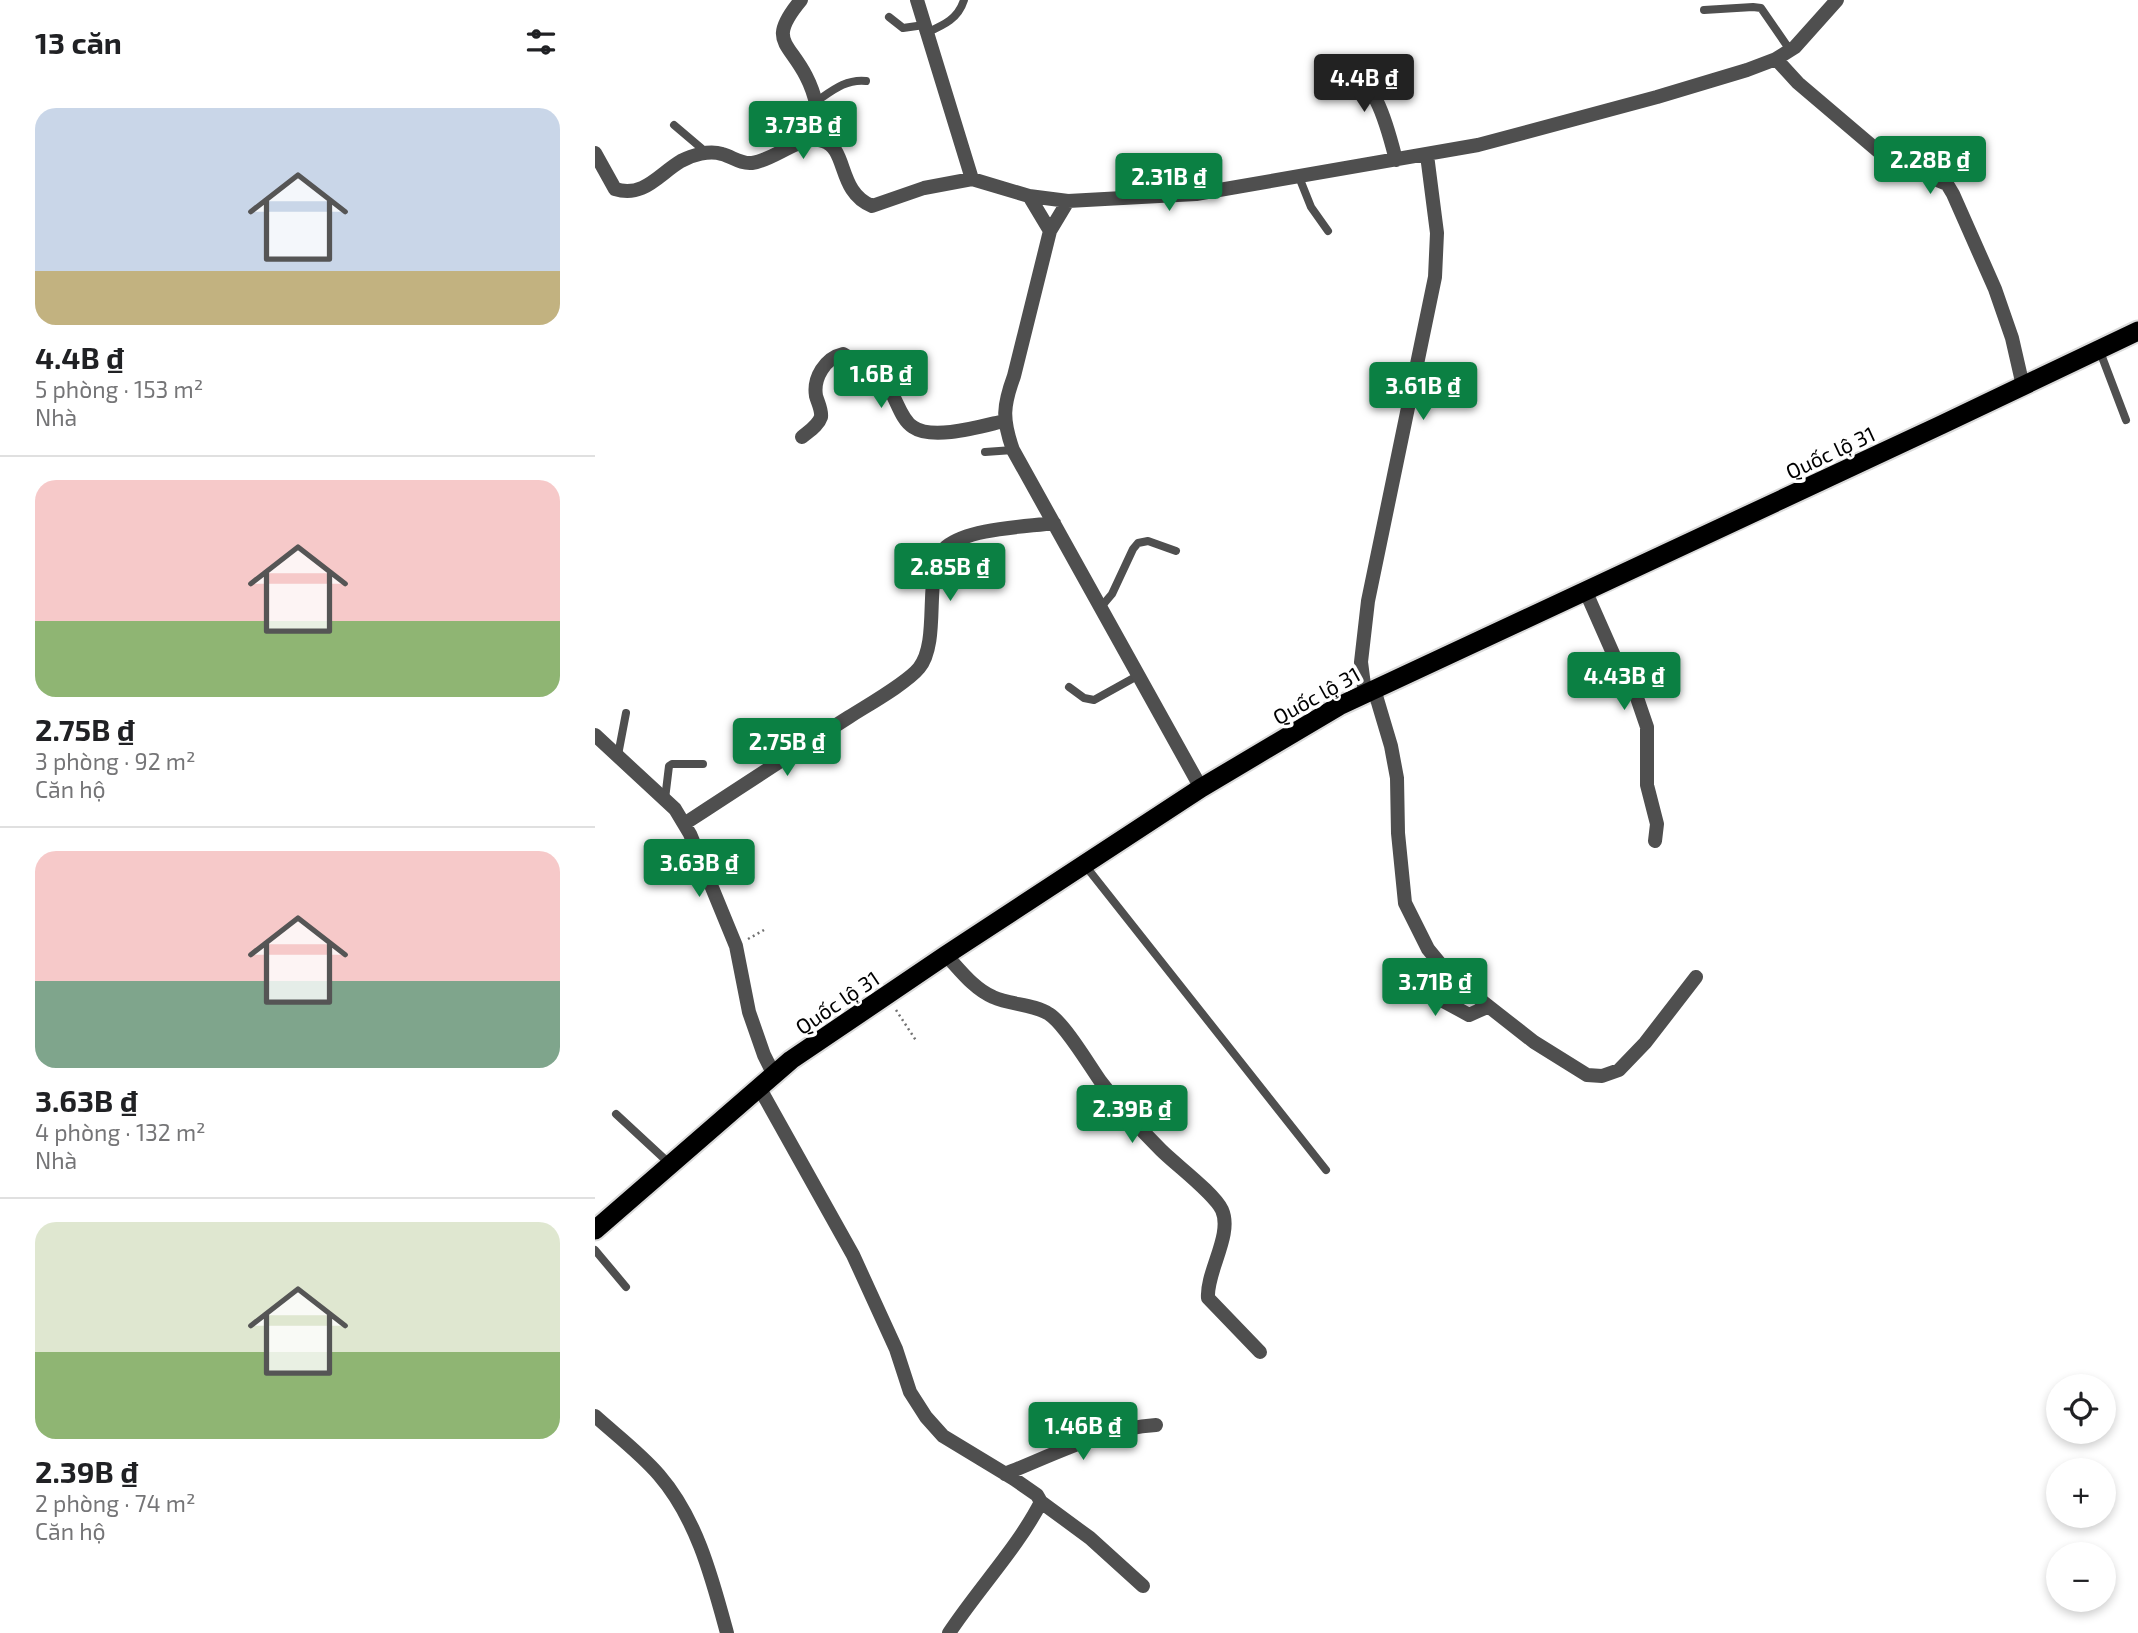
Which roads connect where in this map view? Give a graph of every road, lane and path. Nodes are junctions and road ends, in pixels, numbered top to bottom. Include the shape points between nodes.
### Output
1 (801, 0) edge
2 (917, 0) edge
3 (964, 0) edge
4 (1837, 0) edge
5 (1704, 10) dead end
6 (890, 17) dead end
7 (925, 29) junction
8 (1790, 50) junction
9 (1776, 59) junction
10 (1337, 61) dead end
11 (866, 81) dead end
12 (817, 101) junction
13 (674, 125) dead end
14 (821, 140) junction
15 (595, 153) edge
16 (707, 153) junction
17 (1427, 155) junction
18 (1396, 160) junction
19 (1299, 177) junction
20 (972, 179) junction
21 (1029, 196) junction
22 (1068, 201) junction
23 (1050, 231) junction
24 (1328, 231) dead end
25 (2138, 331) edge
26 (2099, 349) junction
27 (2023, 386) junction
28 (2126, 420) dead end
29 (1004, 421) junction
30 (802, 437) dead end
31 (1013, 450) junction
32 (985, 452) dead end
33 (1054, 523) junction
34 (1176, 551) dead end
35 (1585, 590) junction
36 (1101, 607) junction
37 (1139, 675) junction
38 (1069, 687) dead end
39 (1370, 691) junction
40 (626, 713) dead end
41 (595, 735) edge
42 (618, 755) junction
43 (703, 764) dead end
44 (1201, 788) junction
45 (665, 799) junction
46 (684, 824) junction
47 (1655, 841) dead end
48 (1084, 864) junction
49 (946, 955) junction
50 (1443, 968) junction
51 (1696, 977) dead end
52 (886, 996) junction
53 (1487, 1007) junction
54 (918, 1042) dead end
55 (767, 1081) junction
56 (616, 1114) dead end
57 (670, 1164) junction
58 (1326, 1170) dead end
59 (595, 1230) edge
60 (595, 1250) edge
61 (626, 1287) dead end
62 (1260, 1352) dead end
63 (595, 1416) edge
64 (1156, 1425) dead end
65 (1005, 1474) junction
66 (1041, 1502) junction
67 (1143, 1586) dead end
68 (727, 1633) edge
69 (949, 1633) edge

1 - 12 street via 783,28 784,41
2 - 7 street
3 - 7 lane via 958,14 946,24
4 - 8 street
5 - 8 lane via 1761,8
6 - 7 lane via 903,28
7 - 20 street
8 - 9 street
9 - 17 street via 1579,120
9 - 27 street via 1878,151 1947,184 1995,289
10 - 18 street via 1352,68 1370,89 1383,113
11 - 12 lane via 843,84
12 - 14 street
13 - 16 lane
14 - 16 street via 753,163
14 - 20 street via 837,152 852,192 872,206 924,188
15 - 16 street via 615,189 625,192 656,181 692,156
17 - 18 street
17 - 39 street via 1437,233 1435,277 1368,601 1361,662
18 - 19 street
19 - 22 street via 1196,194
19 - 24 lane via 1311,207
20 - 21 street
21 - 22 street
21 - 23 street
22 - 23 street
23 - 29 street
25 - 26 highway, Quốc lộ 31
26 - 27 highway, Quốc lộ 31
26 - 28 lane
27 - 35 highway, Quốc lộ 31
29 - 30 street via 948,432 912,427 875,374 843,354 828,361 816,380 822,414 818,424
29 - 31 street
31 - 32 lane
31 - 33 street
33 - 36 street
33 - 46 street via 966,536 946,546 935,568 930,636 919,669
34 - 36 lane via 1148,541 1138,543
35 - 39 highway, Quốc lộ 31
35 - 47 street via 1647,727 1647,785 1657,824
36 - 37 street
37 - 38 lane via 1094,700
37 - 44 street
39 - 44 highway, Quốc lộ 31
39 - 50 street via 1391,746 1397,778 1405,903
40 - 42 lane
41 - 42 street
42 - 45 street
43 - 45 lane via 669,765
44 - 48 highway, Quốc lộ 31
45 - 46 street
46 - 55 street via 732,934
48 - 49 highway, Quốc lộ 31
48 - 58 lane
49 - 52 highway, Quốc lộ 31
49 - 62 street via 977,988 1050,1014 1122,1109 1214,1199 1224,1223 1207,1298
50 - 53 street
50 - 53 street via 1434,996 1469,1015
51 - 53 street via 1645,1043 1619,1070 1602,1076 1587,1075
52 - 54 path
52 - 55 highway, Quốc lộ 31
55 - 57 highway, Quốc lộ 31
55 - 65 street via 853,1255 910,1392 943,1436
56 - 57 lane
57 - 59 highway, Quốc lộ 31
60 - 61 lane
63 - 68 street via 659,1475 687,1515
64 - 65 street via 1097,1438
65 - 66 street
66 - 67 street
66 - 69 street

